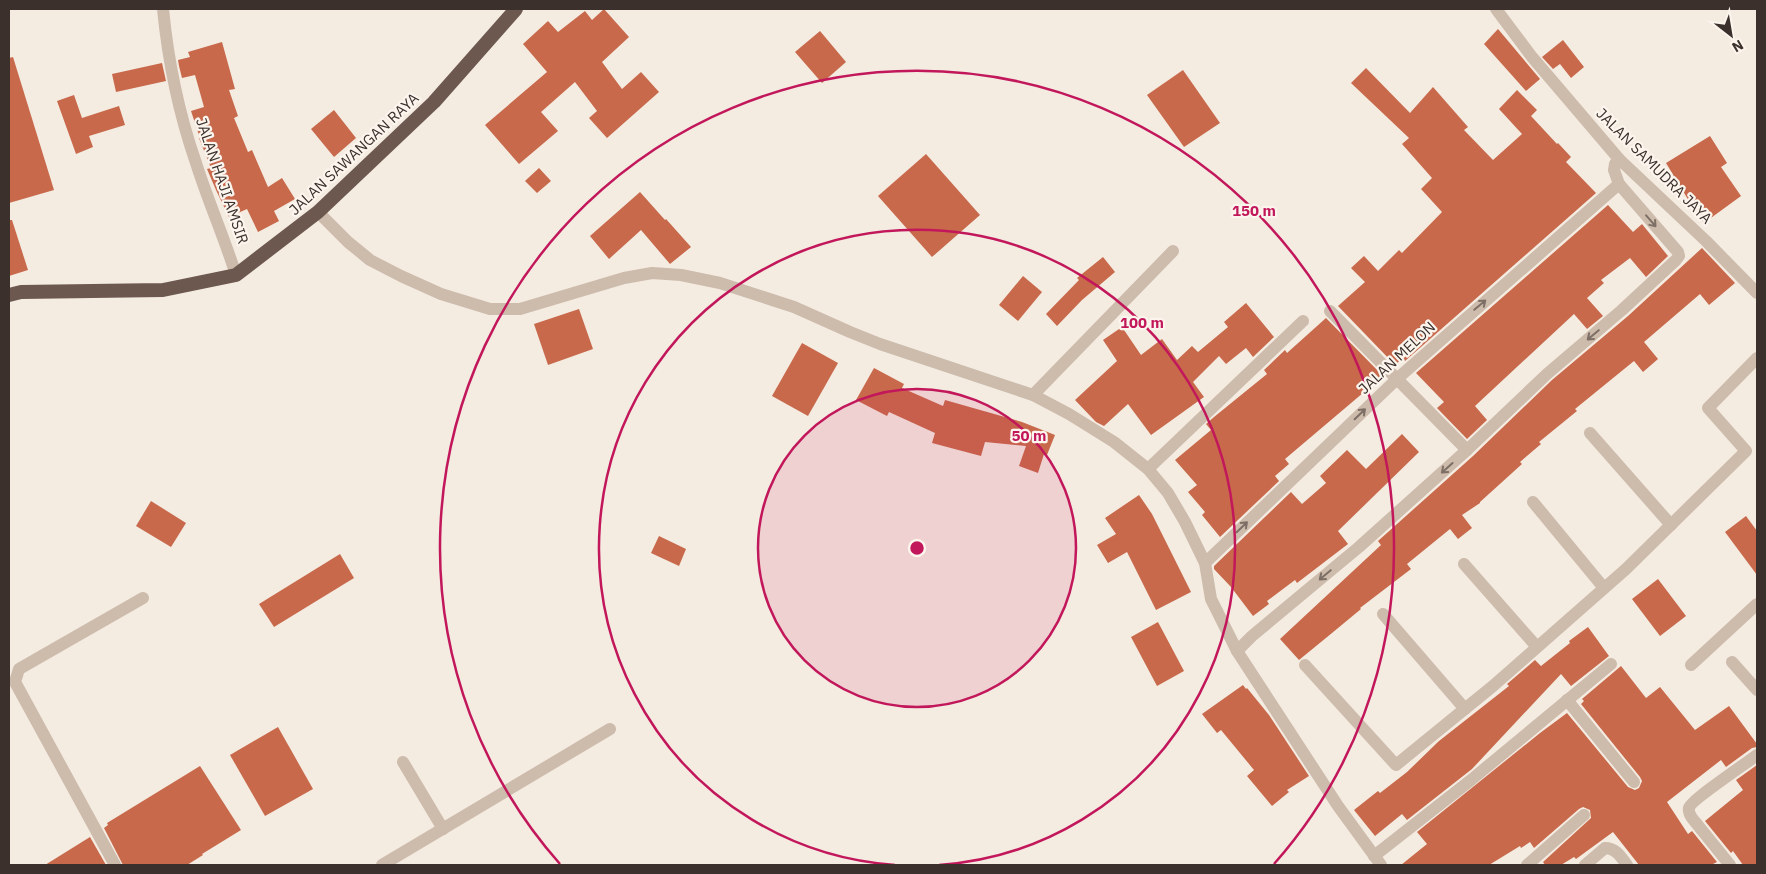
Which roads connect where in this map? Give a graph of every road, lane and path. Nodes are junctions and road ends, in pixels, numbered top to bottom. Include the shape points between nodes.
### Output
1 (163, 9) edge
2 (516, 9) edge
3 (1496, 9) edge
4 (1619, 158) junction
5 (1619, 184) junction
6 (318, 212) junction
7 (1173, 251) dead end
8 (236, 275) junction
9 (1755, 286) edge
10 (9, 295) edge
11 (1330, 311) dead end
12 (1304, 321) dead end
13 (1757, 358) edge
14 (1398, 378) junction
15 (1033, 396) junction
16 (1590, 433) dead end
17 (1467, 450) junction
18 (1148, 469) junction
19 (1533, 502) dead end
20 (1670, 525) junction
21 (1205, 563) junction
22 (1464, 564) dead end
23 (1604, 588) junction
24 (143, 598) dead end
25 (1757, 604) edge
26 (1383, 614) dead end
27 (1537, 647) junction
28 (1237, 651) junction
29 (1732, 662) dead end
30 (1611, 664) dead end
31 (1305, 665) dead end
32 (1691, 665) dead end
33 (1757, 690) edge
34 (1567, 700) junction
35 (1465, 709) junction
36 (610, 730) dead end
37 (1757, 755) edge
38 (403, 762) dead end
39 (1634, 782) dead end
40 (1584, 815) dead end
41 (444, 829) junction
42 (1378, 861) edge
43 (115, 865) edge
44 (382, 865) edge
45 (1527, 865) edge
46 (1585, 865) edge
47 (1627, 865) edge
48 (1730, 865) edge

1 - 8 street, JALAN HAJI AMSIR via 190,146
2 - 6 highway, JALAN SAWANGAN RAYA via 434,102
3 - 4 street, JALAN SAMUDRA JAYA via 1532,57
4 - 5 street via 1614,170
4 - 9 street, JALAN SAMUDRA JAYA
14 -> 5 street, JALAN MELON
5 -> 17 street via 1678,252 1678,258
6 - 8 highway, JALAN SAWANGAN RAYA
6 - 15 street via 370,260 441,294 490,309 520,309 634,276 652,273 681,275 720,283 794,307 880,344
7 - 15 street
8 - 10 highway, JALAN SAWANGAN RAYA via 163,290 20,292
11 - 14 street
12 - 18 street
13 - 20 street via 1708,408 1746,451
14 - 17 street
21 -> 14 street, JALAN MELON
15 - 18 street via 1114,442
16 - 20 street
17 -> 28 street
18 - 21 street via 1168,493
19 - 23 street
20 - 23 street
21 - 28 street via 1211,599
22 - 27 street
23 - 27 street
24 - 43 street via 19,669 15,682
25 - 32 street
26 - 35 street
27 - 35 street
28 - 42 street via 1338,806
29 - 33 street
30 - 34 street
31 - 35 street via 1396,765
34 - 39 street
34 - 42 street
36 - 41 street
37 - 48 street via 1689,807 1689,814
38 - 41 street
40 - 45 street
41 - 44 street
46 - 47 street via 1605,848 1611,848

